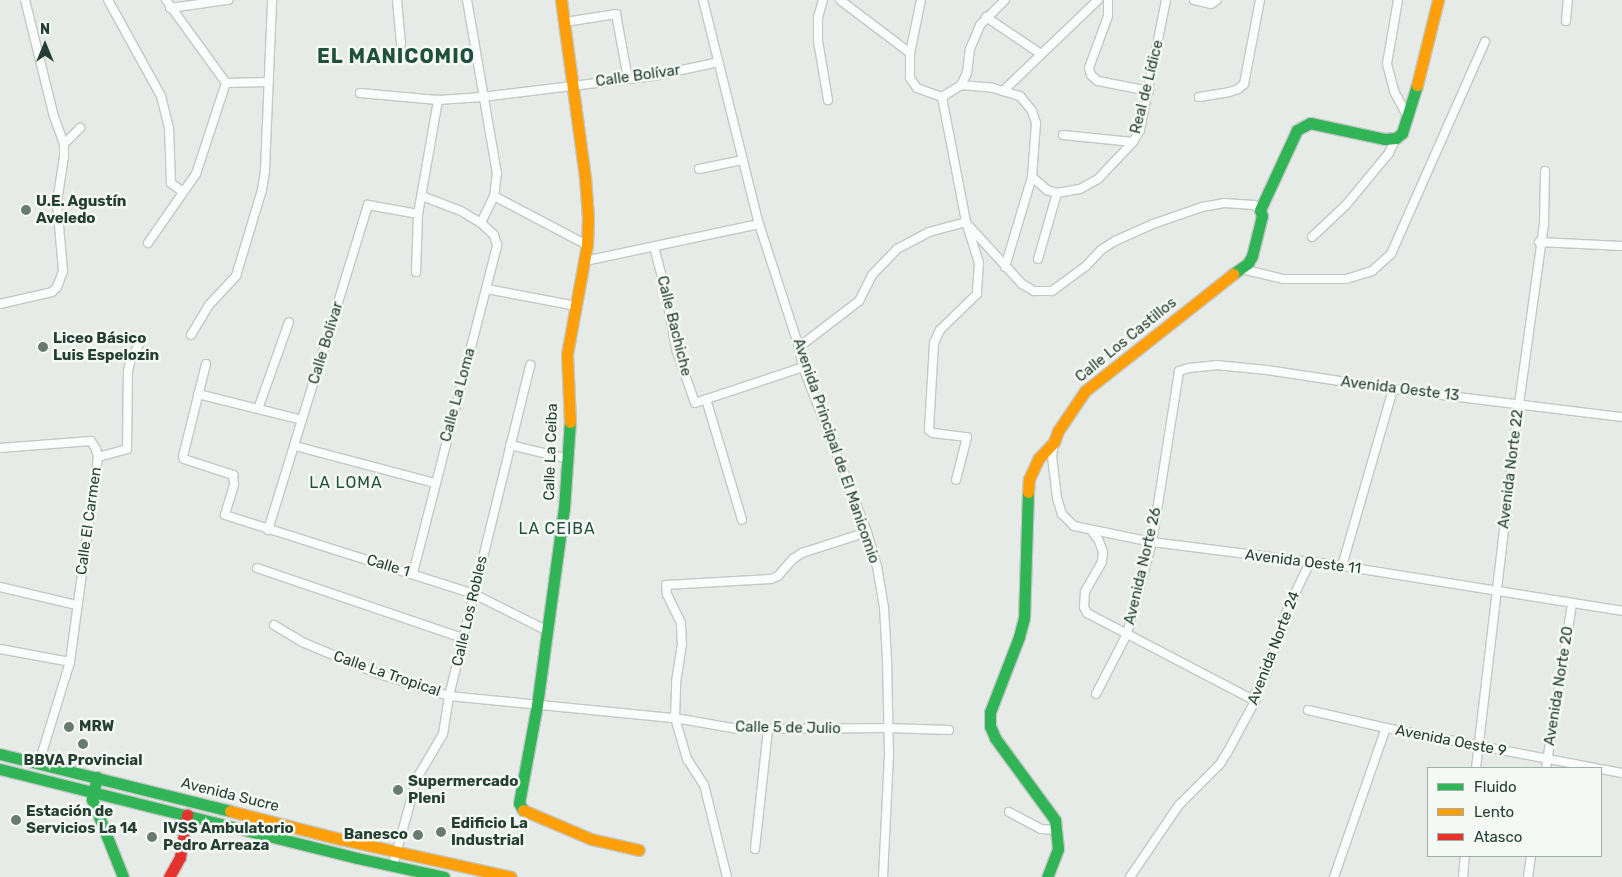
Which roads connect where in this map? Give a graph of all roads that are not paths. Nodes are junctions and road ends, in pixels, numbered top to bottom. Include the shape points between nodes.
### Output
1 (24, 0) edge
2 (108, 0) edge
3 (227, 0) edge
4 (272, 0) edge
5 (397, 0) edge
6 (467, 0) edge
7 (561, 0) edge
8 (703, 0) edge
9 (823, 0) edge
10 (840, 0) edge
11 (921, 0) edge
12 (1005, 0) edge
13 (1098, 0) edge
14 (1108, 0) edge
15 (1166, 0) edge
16 (1194, 0) edge
17 (1217, 0) edge
18 (1260, 0) edge
19 (1398, 0) edge
20 (1438, 0) edge
21 (1568, 0) edge
22 (168, 4) edge
23 (986, 17) junction
24 (1566, 21) dead end
25 (565, 22) junction
26 (1485, 42) dead end
27 (401, 44) dead end
28 (910, 53) junction
29 (1041, 54) junction
30 (719, 62) junction
31 (628, 79) junction
32 (268, 82) junction
33 (226, 83) junction
34 (571, 84) junction
35 (962, 85) junction
36 (1003, 91) junction
37 (1148, 91) junction
38 (360, 92) dead end
39 (482, 97) junction
40 (942, 97) junction
41 (1199, 97) dead end
42 (438, 100) junction
43 (828, 100) dead end
44 (1407, 116) junction
45 (80, 128) dead end
46 (1063, 135) dead end
47 (1396, 138) junction
48 (1133, 142) junction
49 (64, 144) junction
50 (743, 160) junction
51 (699, 169) dead end
52 (1545, 171) dead end
53 (1032, 177) junction
54 (183, 192) junction
55 (1057, 194) junction
56 (422, 196) junction
57 (494, 196) junction
58 (1260, 210) junction
59 (418, 214) junction
60 (966, 222) junction
61 (481, 223) junction
62 (759, 224) junction
63 (1312, 237) dead end
64 (1539, 242) junction
65 (148, 243) dead end
66 (587, 245) junction
67 (1622, 246) edge
68 (654, 247) junction
69 (1038, 259) dead end
70 (585, 261) junction
71 (1005, 267) junction
72 (1242, 269) junction
73 (416, 272) dead end
74 (487, 289) junction
75 (0, 304) edge
76 (576, 306) junction
77 (289, 322) dead end
78 (192, 335) dead end
79 (140, 342) dead end
80 (799, 347) junction
81 (206, 364) dead end
82 (530, 365) dead end
83 (803, 366) junction
84 (1179, 371) joint
85 (1393, 389) junction
86 (198, 394) junction
87 (706, 400) junction
88 (1519, 404) junction
89 (258, 409) junction
90 (1622, 417) edge
91 (302, 420) junction
92 (1054, 442) junction
93 (510, 445) junction
94 (295, 446) junction
95 (0, 448) edge
96 (98, 457) junction
97 (569, 459) junction
98 (956, 480) dead end
99 (434, 483) junction
100 (742, 520) dead end
101 (268, 530) junction
102 (1092, 531) junction
103 (867, 532) junction
104 (1152, 542) junction
105 (1310, 562) junction
106 (1342, 566) junction
107 (257, 568) dead end
108 (413, 573) junction
109 (0, 587) edge
110 (1496, 592) junction
111 (474, 594) junction
112 (1572, 603) junction
113 (77, 605) junction
114 (1622, 611) edge
115 (274, 625) dead end
116 (546, 630) junction
117 (1127, 634) junction
118 (463, 638) junction
119 (0, 649) edge
120 (70, 662) junction
121 (1096, 694) dead end
122 (449, 696) junction
123 (1255, 701) junction
124 (537, 705) junction
125 (1308, 710) dead end
126 (675, 718) junction
127 (888, 728) junction
128 (1386, 728) junction
129 (768, 729) junction
130 (949, 730) dead end
131 (1479, 745) junction
132 (0, 754) edge
133 (39, 764) junction
134 (1547, 764) edge
135 (1476, 767) edge
136 (1584, 767) edge
137 (0, 769) edge
138 (1602, 769) edge
139 (1622, 773) edge
140 (97, 777) junction
141 (93, 791) junction
142 (1009, 812) dead end
143 (187, 816) junction
144 (1058, 830) junction
145 (755, 849) dead end
146 (396, 850) junction
147 (639, 850) dead end
148 (116, 854) junction
149 (1465, 857) edge
150 (1531, 857) edge
151 (393, 865) junction
152 (123, 877) edge
153 (133, 877) edge
154 (170, 877) edge
155 (444, 877) edge
156 (511, 877) edge
157 (727, 877) edge
158 (883, 877) edge
159 (1047, 877) edge
160 (1130, 877) edge
161 (1334, 877) edge
162 (1463, 877) edge
163 (1528, 877) edge

1 - 49 street
2 - 54 street via 161,96 169,127 171,183
3 - 22 street
4 - 32 street
5 - 27 street
6 - 39 street
7 - 25 street, Calle La Ceiba
8 - 30 street, Avenida Principal de El Manicomio
9 - 43 street via 818,17 818,41
10 - 28 street
11 - 28 street
12 - 23 street
13 - 29 street
14 - 37 street via 1108,16 1089,68 1091,75 1098,81
15 - 37 street, Real de Lídice
16 - 17 street via 1211,4
18 - 41 street via 1244,84 1229,92
19 - 44 street via 1387,64 1395,93
20 - 44 street
21 - 24 street
22 - 33 street
23 - 29 street
23 - 35 street via 970,49 968,73
25 - 31 street via 616,14
25 - 34 street, Calle La Ceiba
26 - 72 street via 1390,254 1372,271 1346,279 1283,279
28 - 40 street via 913,83 922,91
29 - 36 street
30 - 31 street, Calle Bolívar
30 - 50 street, Avenida Principal de El Manicomio
31 - 34 street, Calle Bolívar
32 - 33 street
32 - 78 street via 262,190 236,276 209,305
33 - 54 street via 201,162
34 - 39 street, Calle Bolívar
34 - 66 street, Calle La Ceiba via 585,177
35 - 36 street
35 - 40 street
36 - 53 street via 1020,96 1035,117
37 - 48 street, Real de Lídice via 1140,130
38 - 42 street, Calle Bolívar
39 - 42 street, Calle Bolívar
39 - 57 street via 496,164
40 - 60 street
42 - 56 street
44 - 47 street via 1403,130
45 - 49 street
46 - 48 street
47 - 58 street, Calle Los Castillos via 1385,139 1318,123 1303,125 1297,130
47 - 63 street via 1389,153 1346,205
48 - 55 street, Real de Lídice via 1098,179 1080,189
49 - 75 street via 57,202 62,243 60,281 55,290 44,295
50 - 51 street
50 - 62 street, Avenida Principal de El Manicomio
52 - 64 street, Avenida Norte 22 via 1544,224
53 - 55 street
53 - 71 street
54 - 65 street
55 - 69 street
56 - 59 street
56 - 61 street, Calle La Loma via 461,211
57 - 61 street
57 - 66 street
58 - 71 street via 1254,205 1224,203 1153,224 1101,250 1086,266 1052,291 1034,291
58 - 72 street, Calle Los Castillos via 1261,221 1252,256
59 - 73 street
59 - 91 street, Calle Bolívar via 368,205
60 - 71 street
60 - 80 street via 929,232 897,249 872,275 859,301
60 - 98 street via 980,263 980,281 977,294 940,330 934,342 929,429 933,433 967,437
61 - 74 street, Calle La Loma via 497,239
62 - 68 street
62 - 80 street, Avenida Principal de El Manicomio
64 - 67 street
64 - 88 street, Avenida Norte 22
66 - 70 street, Calle La Ceiba
68 - 70 street
68 - 87 street, Calle Bachiche via 676,349 695,402
70 - 76 street, Calle La Ceiba
72 - 92 street, Calle Los Castillos via 1185,310 1085,391
74 - 76 street
74 - 99 street, Calle La Loma
76 - 97 street, Calle La Ceiba via 567,354
77 - 89 street
79 - 96 street via 128,371 127,449
80 - 83 street, Avenida Principal de El Manicomio
81 - 86 street
82 - 93 street, Calle Los Robles
83 - 87 street
83 - 103 street, Avenida Principal de El Manicomio
84 - 85 street, Avenida Oeste 13 via 1216,365
84 - 104 street, Avenida Norte 26
85 - 88 street, Avenida Oeste 13
85 - 106 street
86 - 89 street
86 - 101 street, Calle 1 via 182,456 233,475 234,486 225,515
87 - 100 street
88 - 90 street, Avenida Oeste 13
88 - 110 street, Avenida Norte 22
89 - 91 street
91 - 94 street, Calle Bolívar
92 - 102 street, Avenida Oeste 11 via 1053,472 1062,514 1074,526
92 - 144 street, Calle Los Castillos via 1039,458 1030,479 1026,506 1024,618 990,712 990,726 995,738 1055,820
93 - 97 street
93 - 111 street, Calle Los Robles
94 - 99 street
94 - 101 street, Calle Bolívar
95 - 96 street, Calle El Carmen via 91,441
96 - 113 street, Calle El Carmen
97 - 116 street, Calle La Ceiba
99 - 108 street, Calle La Loma
101 - 108 street, Calle 1
102 - 104 street, Avenida Oeste 11
102 - 117 street via 1103,552 1102,562 1086,592 1084,607 1091,616
103 - 126 street via 802,554 771,580 667,584 667,594 681,623
103 - 127 street, Avenida Principal de El Manicomio via 884,608
104 - 105 street, Avenida Oeste 11
104 - 117 street, Avenida Norte 26
105 - 106 street, Avenida Oeste 11
105 - 123 street, Avenida Norte 24 via 1288,608
106 - 110 street, Avenida Oeste 11
107 - 118 street
108 - 111 street, Calle 1
109 - 113 street
110 - 112 street, Avenida Oeste 11
110 - 131 street, Avenida Norte 22
111 - 116 street, Calle 1
111 - 118 street, Calle Los Robles
112 - 114 street, Avenida Oeste 11
112 - 134 street, Avenida Norte 20
113 - 120 street, Calle El Carmen
115 - 122 street, Calle La Tropical via 302,642 376,674
116 - 124 street, Calle La Ceiba
117 - 121 street, Avenida Norte 26
117 - 123 street
118 - 122 street, Calle Los Robles
119 - 120 street
120 - 133 street, Calle El Carmen
122 - 124 street, Calle La Tropical
122 - 146 street, Calle Los Robles via 443,734 416,778
123 - 160 street, Avenida Norte 24 via 1224,759 1179,805
124 - 126 street, Calle 5 de Julio
124 - 147 street, Calle La Ceiba via 519,797 522,810 591,839
125 - 128 street, Avenida Oeste 9
126 - 129 street, Calle 5 de Julio via 738,729
126 - 157 street via 686,759 704,785
127 - 129 street, Calle 5 de Julio
127 - 130 street, Calle 5 de Julio
127 - 158 street, Avenida Principal de El Manicomio
128 - 131 street, Avenida Oeste 9
128 - 161 street
129 - 145 street
131 - 134 street, Avenida Oeste 9
131 - 135 street, Avenida Norte 22
132 - 133 street, Avenida Sucre
133 - 140 street, Avenida Sucre
134 - 136 street, Avenida Oeste 9
137 - 141 street, Avenida Sucre
138 - 139 street
140 - 141 street
140 - 146 street, Avenida Sucre
141 - 143 street, Avenida Sucre
141 - 148 street via 92,799
142 - 144 street via 1041,829
143 - 151 street, Avenida Sucre
143 - 154 street via 180,857
144 - 159 street via 1058,849
146 - 151 street, Calle Los Robles
146 - 156 street, Avenida Sucre
148 - 152 street
148 - 153 street
149 - 162 street
150 - 163 street
151 - 155 street, Avenida Sucre

